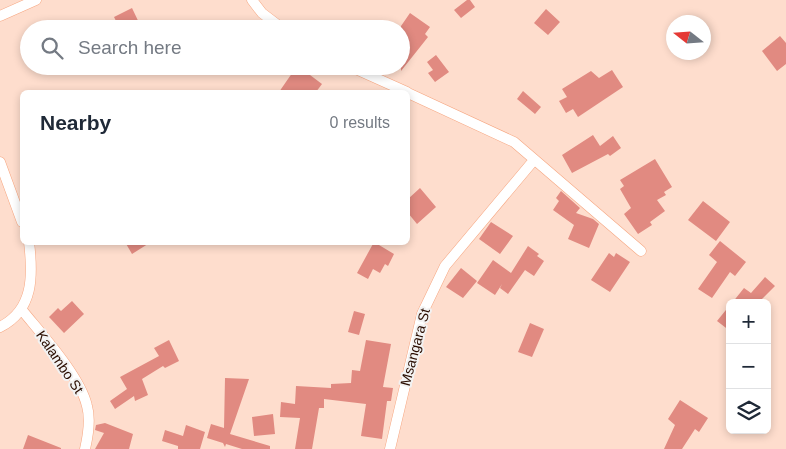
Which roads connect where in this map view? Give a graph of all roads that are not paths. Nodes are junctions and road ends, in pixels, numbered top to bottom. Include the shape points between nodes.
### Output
1 (36, 0) edge
2 (252, 0) edge
3 (0, 16) edge
4 (271, 20) edge
5 (368, 75) edge
6 (401, 90) edge
7 (410, 94) edge
8 (534, 160) junction
9 (0, 162) edge
10 (20, 217) edge
11 (29, 245) edge
12 (641, 250) dead end
13 (22, 310) junction
14 (0, 327) edge
15 (85, 449) edge
16 (390, 449) edge

1 - 3 street
2 - 4 street
5 - 6 street
7 - 8 street via 501,134
8 - 12 street
8 - 16 street, Msangara St via 445,266 422,314
9 - 10 street
11 - 13 street via 32,276
13 - 14 street
13 - 15 street, Kalambo St via 82,392 88,408

